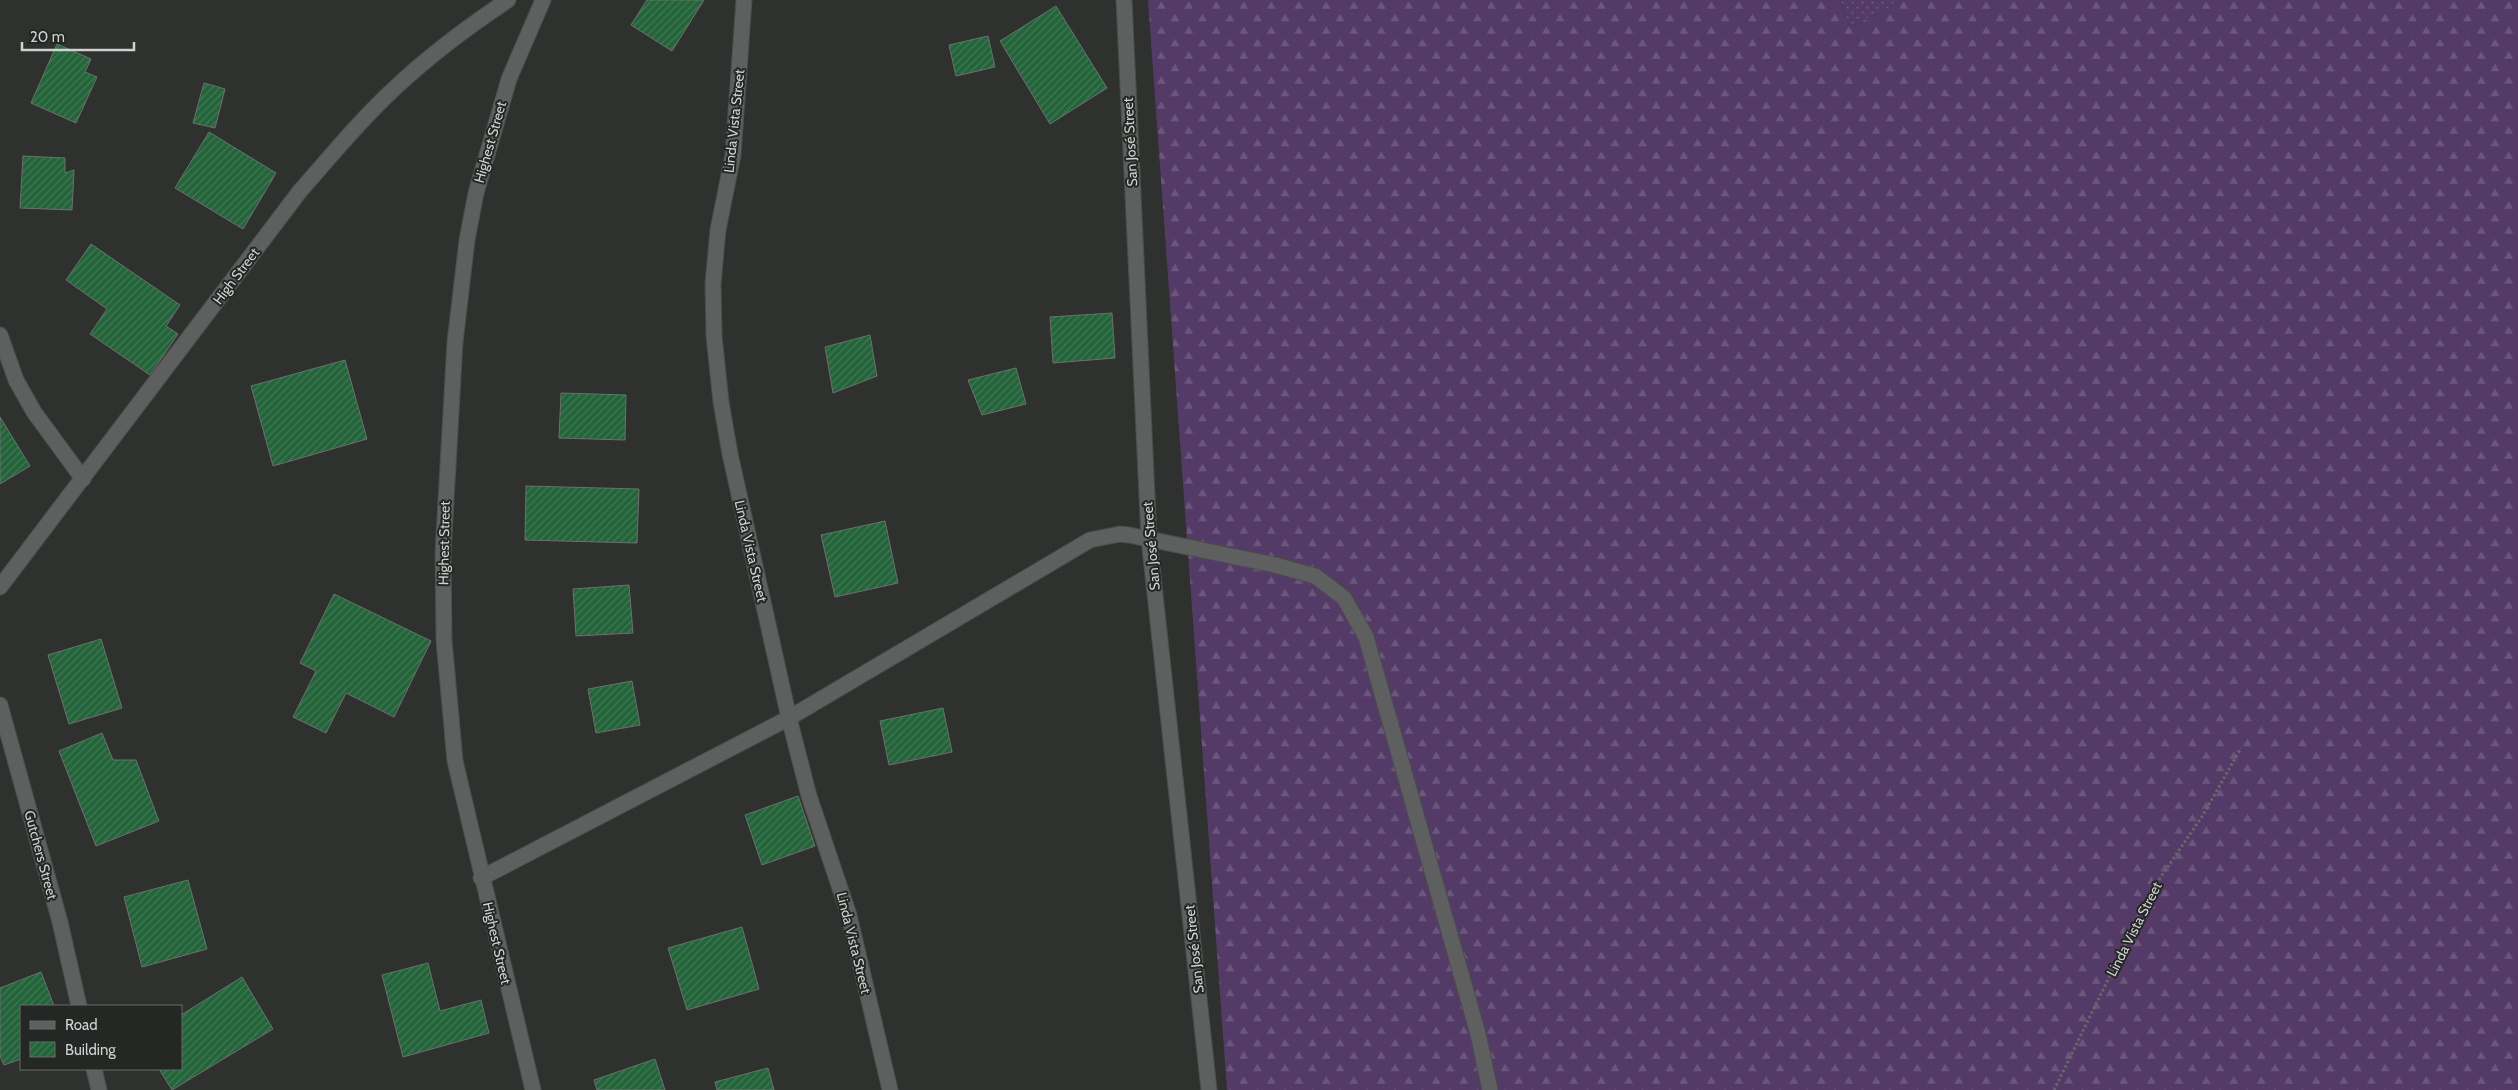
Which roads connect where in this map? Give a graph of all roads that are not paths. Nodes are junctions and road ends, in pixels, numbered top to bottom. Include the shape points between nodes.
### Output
1 (508, 0) edge
2 (543, 0) edge
3 (744, 0) edge
4 (1124, 0) edge
5 (0, 335) edge
6 (83, 479) junction
7 (1149, 539) junction
8 (0, 587) edge
9 (0, 705) edge
10 (789, 718) junction
11 (481, 878) junction
12 (80, 1005) edge
13 (94, 1070) edge
14 (99, 1090) edge
15 (533, 1090) edge
16 (890, 1090) edge
17 (1209, 1090) edge
18 (1490, 1090) edge

1 - 6 street, High Street via 396,87 353,130 300,192
2 - 11 street, Highest Street via 509,79 476,193 455,342 443,553 444,640 455,761
3 - 10 street, Linda Vista Street via 732,155 718,230 714,336 730,454
4 - 7 street, San José Street
5 - 6 street via 16,380 34,412
6 - 8 street, High Street
7 - 10 street via 1120,534 1090,540
7 - 17 street, San José Street
7 - 18 street via 1315,576 1344,598 1366,637 1478,1034
9 - 12 street, Gutchers Street
10 - 11 street
10 - 16 street, Linda Vista Street via 809,796 849,915
11 - 15 street, Highest Street
13 - 14 street

